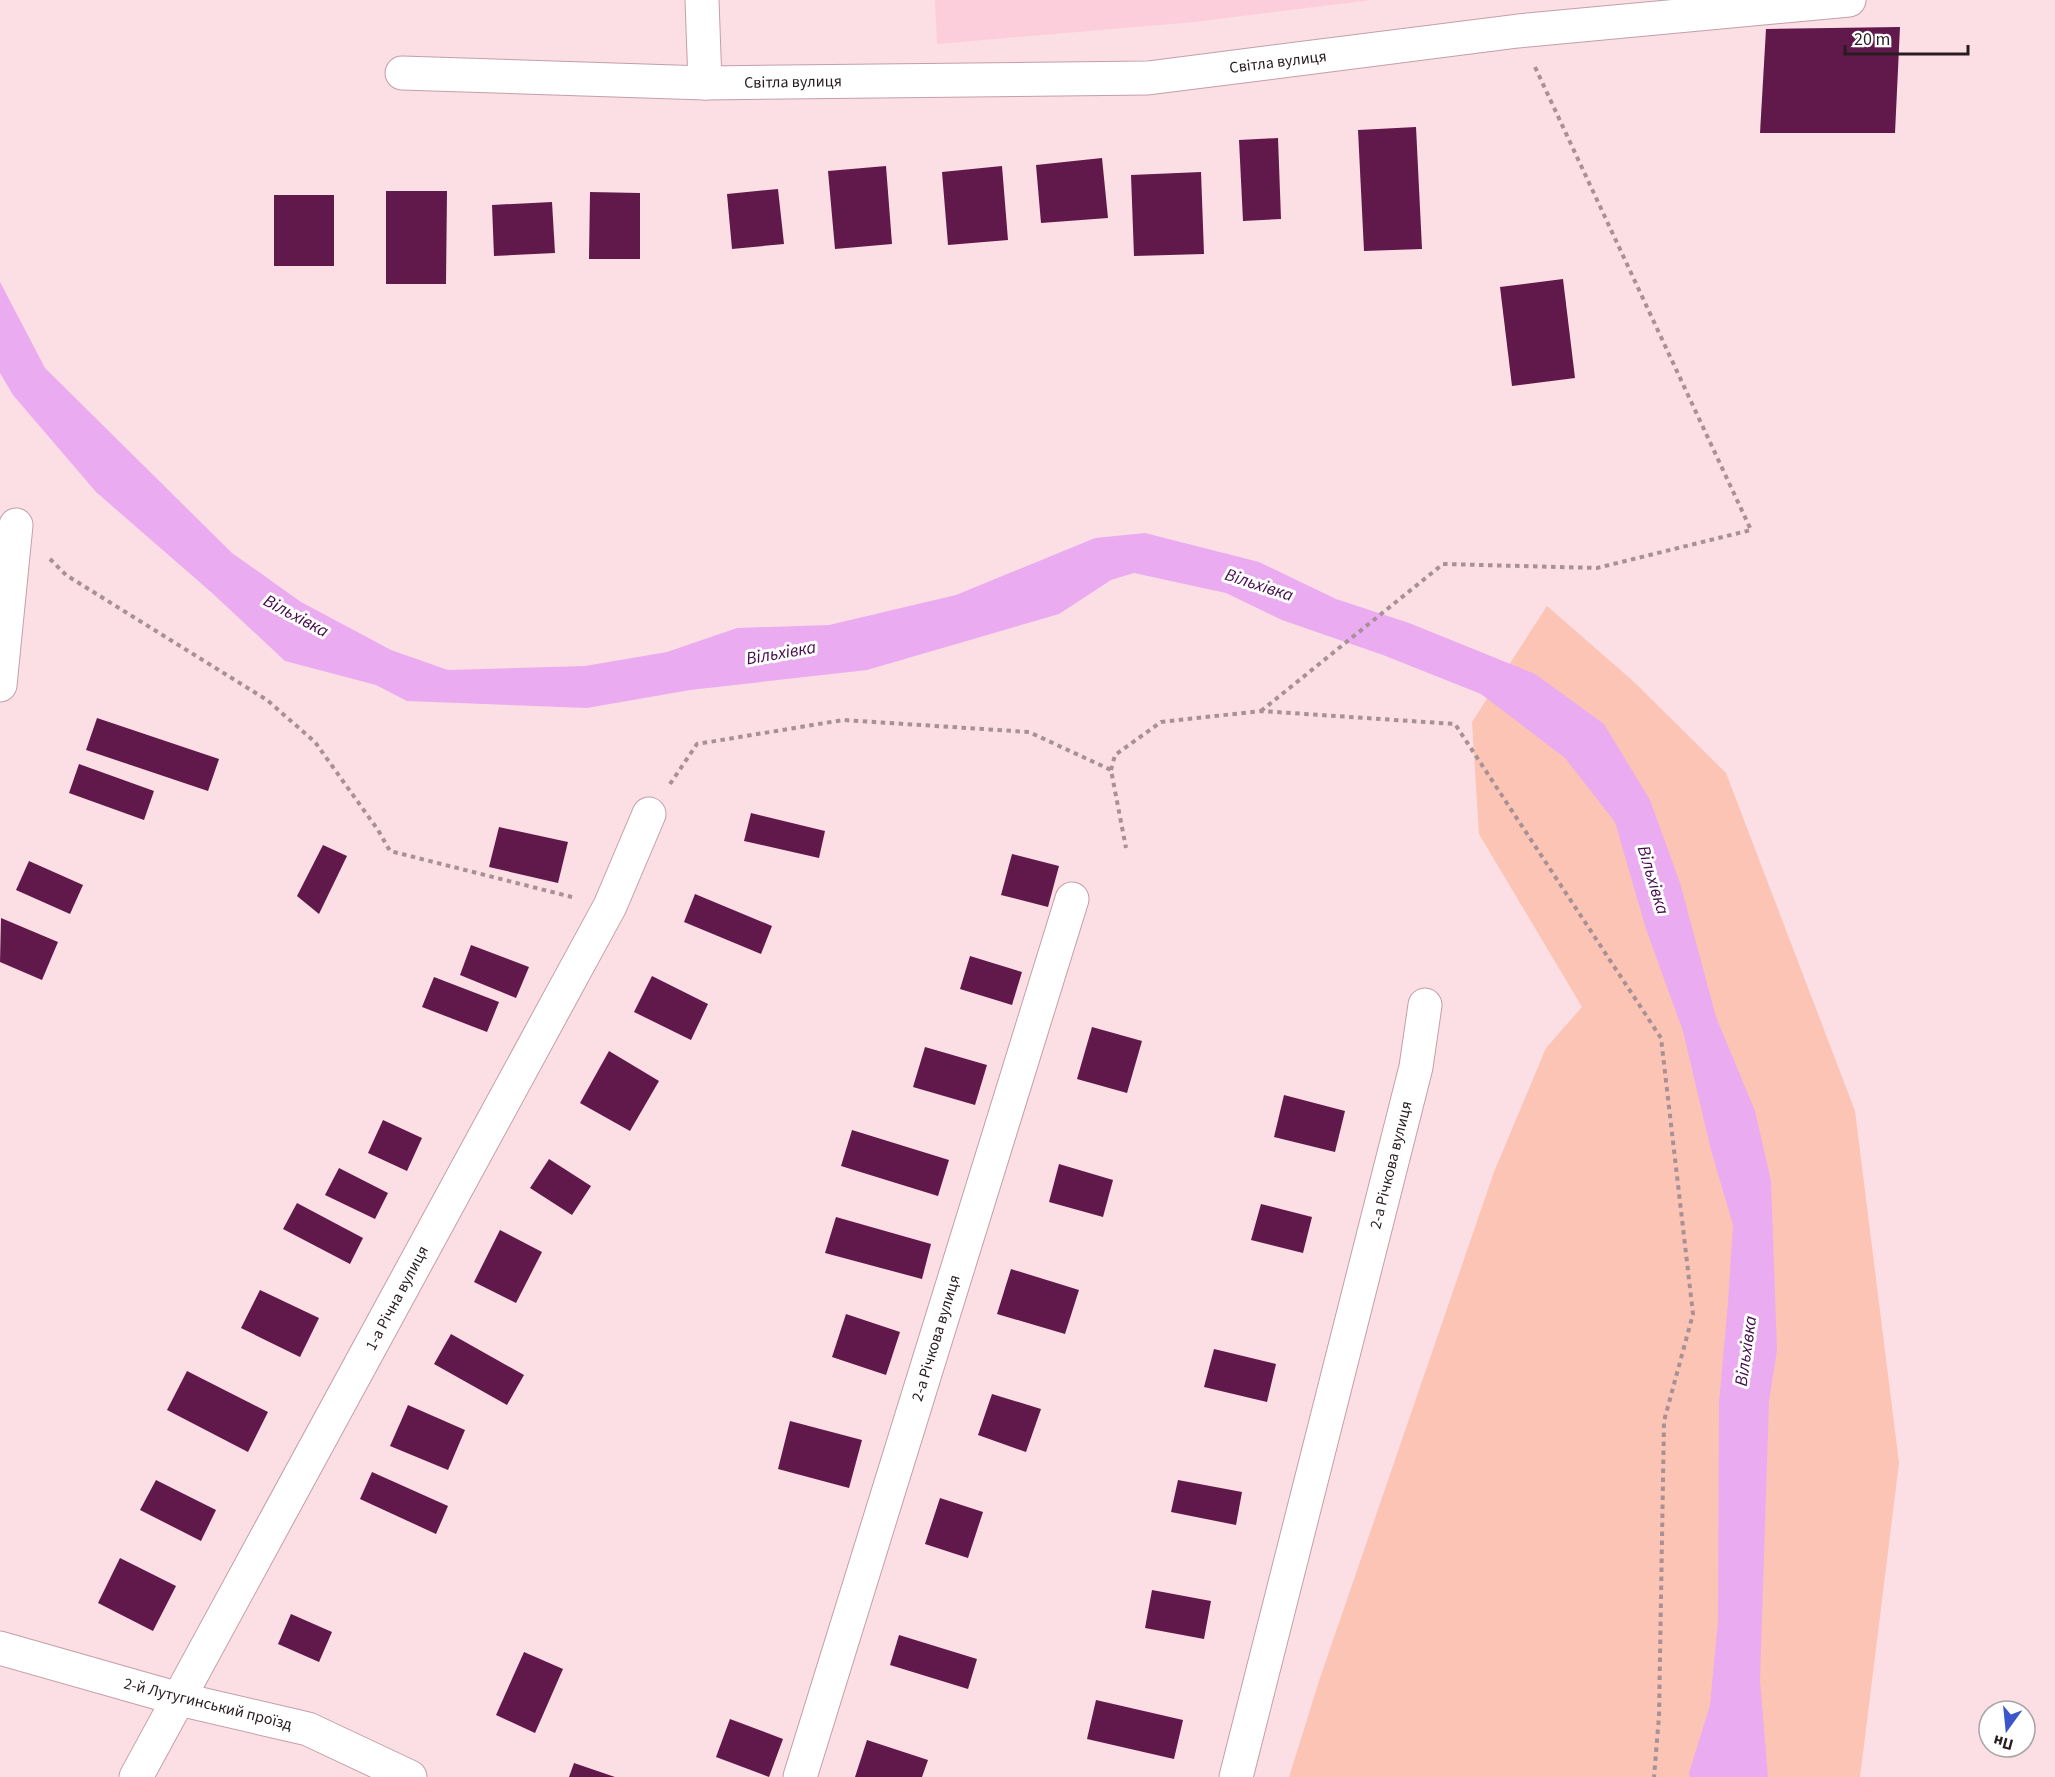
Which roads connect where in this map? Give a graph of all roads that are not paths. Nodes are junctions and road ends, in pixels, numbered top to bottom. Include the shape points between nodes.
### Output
1 (702, 0) edge
2 (1849, 0) edge
3 (402, 73) dead end
4 (705, 83) junction
5 (16, 525) road end
6 (0, 685) edge
7 (649, 814) road end
8 (1072, 899) dead end
9 (1425, 1005) dead end
10 (0, 1648) edge
11 (179, 1699) junction
12 (136, 1777) edge
13 (410, 1777) edge
14 (800, 1777) edge
15 (1236, 1777) edge

1 - 4 street
2 - 4 street, Світла вулиця via 1518,31 1148,78
3 - 4 street, Світла вулиця
5 - 6 street
7 - 11 street, 1-а Річна вулиця via 610,906
8 - 14 street, 2-а Річкова вулиця
9 - 15 street, 2-а Річкова вулиця via 1416,1067
10 - 11 street, 2-й Лутугинський проїзд
11 - 12 street, 1-а Річна вулиця
11 - 13 street, 2-й Лутугинський проїзд via 308,1728

